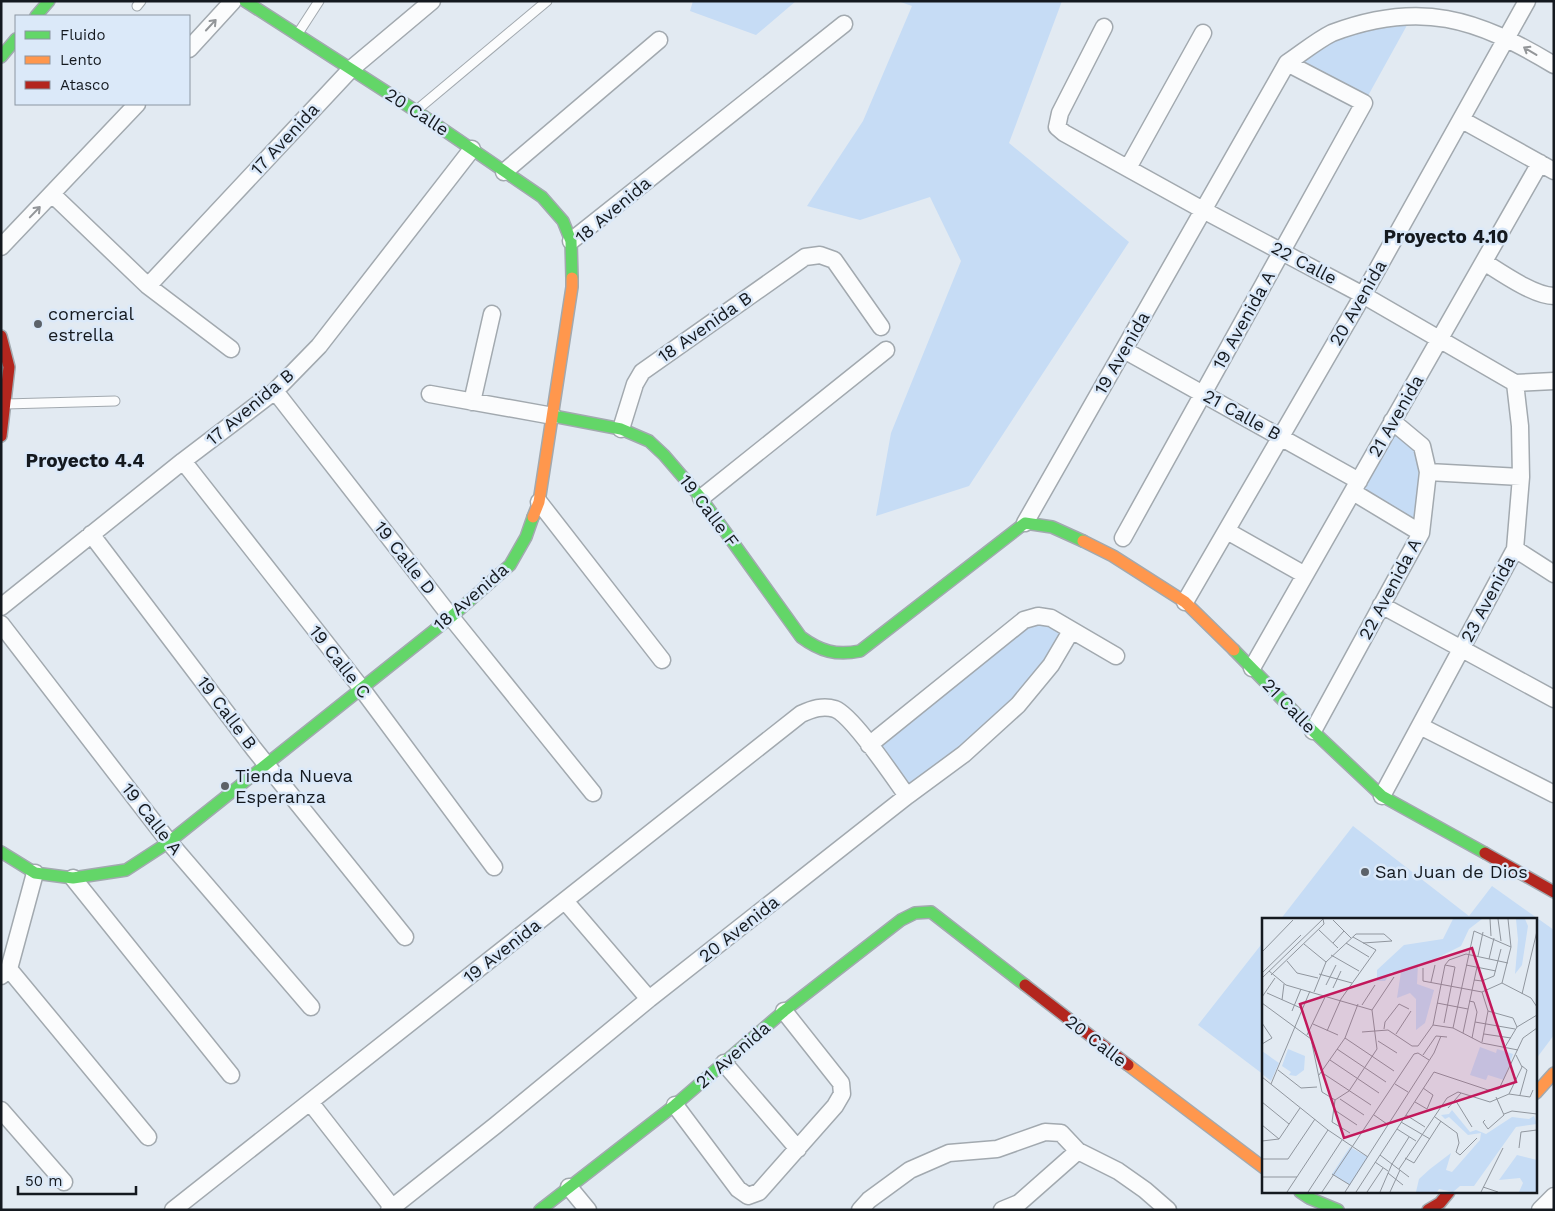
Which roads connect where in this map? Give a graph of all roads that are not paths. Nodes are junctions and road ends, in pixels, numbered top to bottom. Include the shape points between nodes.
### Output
1 (49, 1) edge
2 (233, 1) edge
3 (245, 1) edge
4 (319, 1) edge
5 (432, 1) edge
6 (547, 1) edge
7 (1527, 1) edge
8 (37, 15) edge
9 (844, 24) dead end
10 (1104, 27) dead end
11 (1203, 33) dead end
12 (297, 35) junction
13 (1507, 37) junction
14 (659, 40) dead end
15 (190, 48) edge
16 (1287, 63) junction
17 (1554, 65) edge
18 (351, 69) junction
19 (136, 105) edge
20 (416, 111) junction
21 (1462, 120) junction
22 (472, 149) junction
23 (1547, 167) edge
24 (1128, 168) junction
25 (504, 172) junction
26 (52, 194) junction
27 (1203, 210) junction
28 (571, 241) junction
29 (1, 247) edge
30 (1282, 251) junction
31 (1484, 262) junction
32 (148, 286) junction
33 (1363, 295) junction
34 (1554, 296) edge
35 (492, 314) dead end
36 (881, 326) dead end
37 (1, 336) edge
38 (1440, 339) junction
39 (231, 349) dead end
40 (886, 350) dead end
41 (1124, 350) junction
42 (1554, 381) edge
43 (1515, 383) junction
44 (275, 391) junction
45 (1203, 393) junction
46 (430, 394) dead end
47 (115, 401) dead end
48 (472, 402) junction
49 (5, 404) junction
50 (553, 416) junction
51 (1392, 421) junction
52 (621, 429) junction
53 (1, 436) edge
54 (1281, 436) junction
55 (183, 461) junction
56 (1428, 472) junction
57 (1521, 477) junction
58 (1356, 487) junction
59 (701, 498) junction
60 (539, 502) junction
61 (1025, 524) junction
62 (1227, 531) junction
63 (1421, 533) junction
64 (91, 534) junction
65 (1123, 538) dead end
66 (1515, 549) junction
67 (1554, 574) edge
68 (1305, 576) junction
69 (1185, 602) junction
70 (4, 604) edge
71 (1382, 605) junction
72 (451, 617) junction
73 (1, 624) edge
74 (1071, 632) junction
75 (1462, 648) junction
76 (833, 654) joint
77 (1116, 656) dead end
78 (662, 660) dead end
79 (1252, 668) junction
80 (362, 689) junction
81 (1554, 699) edge
82 (1420, 726) junction
83 (1313, 731) junction
84 (869, 744) junction
85 (266, 764) junction
86 (594, 794) dead end
87 (1554, 794) edge
88 (907, 796) junction
89 (1382, 796) junction
90 (169, 842) junction
91 (1, 852) edge
92 (494, 867) dead end
93 (35, 873) junction
94 (74, 878) junction
95 (1554, 892) edge
96 (565, 901) junction
97 (931, 912) joint
98 (405, 937) dead end
99 (5, 972) edge
100 (649, 999) junction
101 (311, 1007) dead end
102 (784, 1011) junction
103 (724, 1063) junction
104 (1554, 1073) edge
105 (231, 1075) dead end
106 (1538, 1091) edge
107 (310, 1102) junction
108 (675, 1105) junction
109 (1, 1110) edge
110 (148, 1137) dead end
111 (798, 1149) junction
112 (1078, 1151) junction
113 (1262, 1166) edge
114 (64, 1182) dead end
115 (569, 1187) junction
116 (1447, 1194) edge
117 (1554, 1196) edge
118 (1304, 1200) edge
119 (1022, 1206) edge
120 (390, 1208) edge
121 (173, 1210) edge
122 (540, 1210) edge
123 (588, 1210) edge
124 (860, 1210) edge
125 (1002, 1210) edge
126 (1168, 1210) edge
127 (1338, 1210) edge
128 (1428, 1210) edge
129 (1540, 1210) edge

1 - 8 street
15 -> 2 street
3 - 12 street, 20 Calle
4 - 12 lane
5 - 18 street, 17 Avenida
6 - 20 lane
7 - 13 street, 20 Avenida
9 - 28 street, 18 Avenida
10 - 24 street, 22 Calle via 1060,113 1057,127 1064,134
11 - 24 street
12 - 18 street, 20 Calle
13 - 16 street, 19 Avenida via 1486,26 1443,12 1416,9 1374,15 1332,33
17 -> 13 street, 19 Avenida
13 - 21 street, 20 Avenida
14 - 25 street
16 - 27 street, 19 Avenida
16 - 30 street, 19 Avenida A via 1364,102
18 - 20 street, 20 Calle
18 - 32 street, 17 Avenida
19 - 26 street
20 - 22 street, 20 Calle
21 - 23 street
21 - 33 street, 20 Avenida
22 - 25 street, 20 Calle
22 - 44 street, 17 Avenida B via 319,346
23 - 31 street, 21 Avenida
24 - 27 street, 22 Calle
25 - 28 street, 20 Calle via 542,198 563,222
29 -> 26 street
26 - 32 street
27 - 30 street, 22 Calle
27 - 41 street, 19 Avenida
28 - 50 street, 18 Avenida via 572,287
30 - 33 street, 22 Calle
30 - 45 street, 19 Avenida A
31 - 34 street via 1546,296
31 - 38 street, 21 Avenida
32 - 39 street
33 - 38 street, 22 Calle
33 - 54 street, 20 Avenida
35 - 48 street
36 - 52 street, 18 Avenida B via 834,260 820,255 805,257 642,372
37 - 49 street via 9,367
38 - 43 street, 22 Calle
38 - 51 street, 21 Avenida
40 - 59 street
41 - 45 street, 21 Calle B
41 - 61 street, 19 Avenida
42 - 43 street
43 - 57 street, 23 Avenida
44 - 55 street, 17 Avenida B
44 - 72 street, 19 Calle D
45 - 54 street, 21 Calle B
45 - 65 street, 19 Avenida A
46 - 48 street
47 - 49 lane
48 - 50 street
49 - 53 street
50 - 52 street, 19 Calle F
50 - 60 street, 18 Avenida
51 - 56 street, 22 Avenida A via 1422,446
51 - 58 street, 21 Avenida
52 - 59 street, 19 Calle F via 649,441
54 - 58 street, 21 Calle B
54 - 62 street, 20 Avenida
55 - 64 street, 17 Avenida B
55 - 80 street, 19 Calle C
56 - 57 street
56 - 63 street, 22 Avenida A
57 - 66 street, 23 Avenida
58 - 63 street
58 - 68 street, 21 Avenida
59 - 76 street, 19 Calle F via 801,637 813,647
60 - 72 street, 18 Avenida via 526,537 510,565
60 - 78 street
61 - 69 street, 21 Calle via 1052,526 1079,538
61 - 76 street, 19 Avenida via 860,650
62 - 68 street
62 - 69 street, 20 Avenida
63 - 71 street, 22 Avenida A
64 - 70 street, 17 Avenida B
64 - 85 street, 19 Calle B
66 - 67 street
66 - 75 street, 23 Avenida
68 - 79 street, 21 Avenida
69 - 79 street, 21 Calle
71 - 75 street
71 - 83 street, 22 Avenida A
72 - 80 street, 18 Avenida
72 - 86 street, 19 Calle D
73 - 90 street, 19 Calle A
74 - 77 street
74 - 84 street via 1051,618 1038,616 1024,620
74 - 88 street, 20 Avenida via 1051,665 1018,705 964,754
75 - 81 street
75 - 82 street, 23 Avenida
79 - 83 street, 21 Calle
80 - 85 street, 18 Avenida
80 - 92 street, 19 Calle C
82 - 87 street
82 - 89 street, 23 Avenida
83 - 89 street, 21 Calle
84 - 88 street
84 - 96 street, 19 Avenida via 836,710 825,707 801,714
85 - 90 street, 18 Avenida
85 - 98 street, 19 Calle B
88 - 100 street, 20 Avenida
89 - 95 street, 21 Calle
90 - 94 street, 18 Avenida via 126,870
90 - 101 street, 19 Calle A
91 - 93 street
93 - 94 street, 18 Avenida
93 - 99 street
94 - 105 street
96 - 100 street
96 - 107 street, 19 Avenida
97 - 102 street, 21 Avenida via 915,913 901,920
97 - 113 street, 20 Calle
99 - 110 street
100 - 120 street, 20 Avenida
102 - 103 street, 21 Avenida
102 - 111 street via 841,1083 842,1094 835,1106
103 - 108 street, 21 Avenida
103 - 111 street
104 - 106 street
107 - 120 street
107 - 121 street, 19 Avenida
108 - 111 street via 738,1189 748,1196 759,1192
108 - 115 street, 21 Avenida
109 - 114 street
112 - 119 street
112 - 124 street via 1061,1133 1045,1132 997,1150 949,1154 910,1170
112 - 126 street via 1118,1171
115 - 122 street, 21 Avenida
115 - 123 street
116 - 128 street
117 - 129 street
118 - 127 street
119 - 125 street

